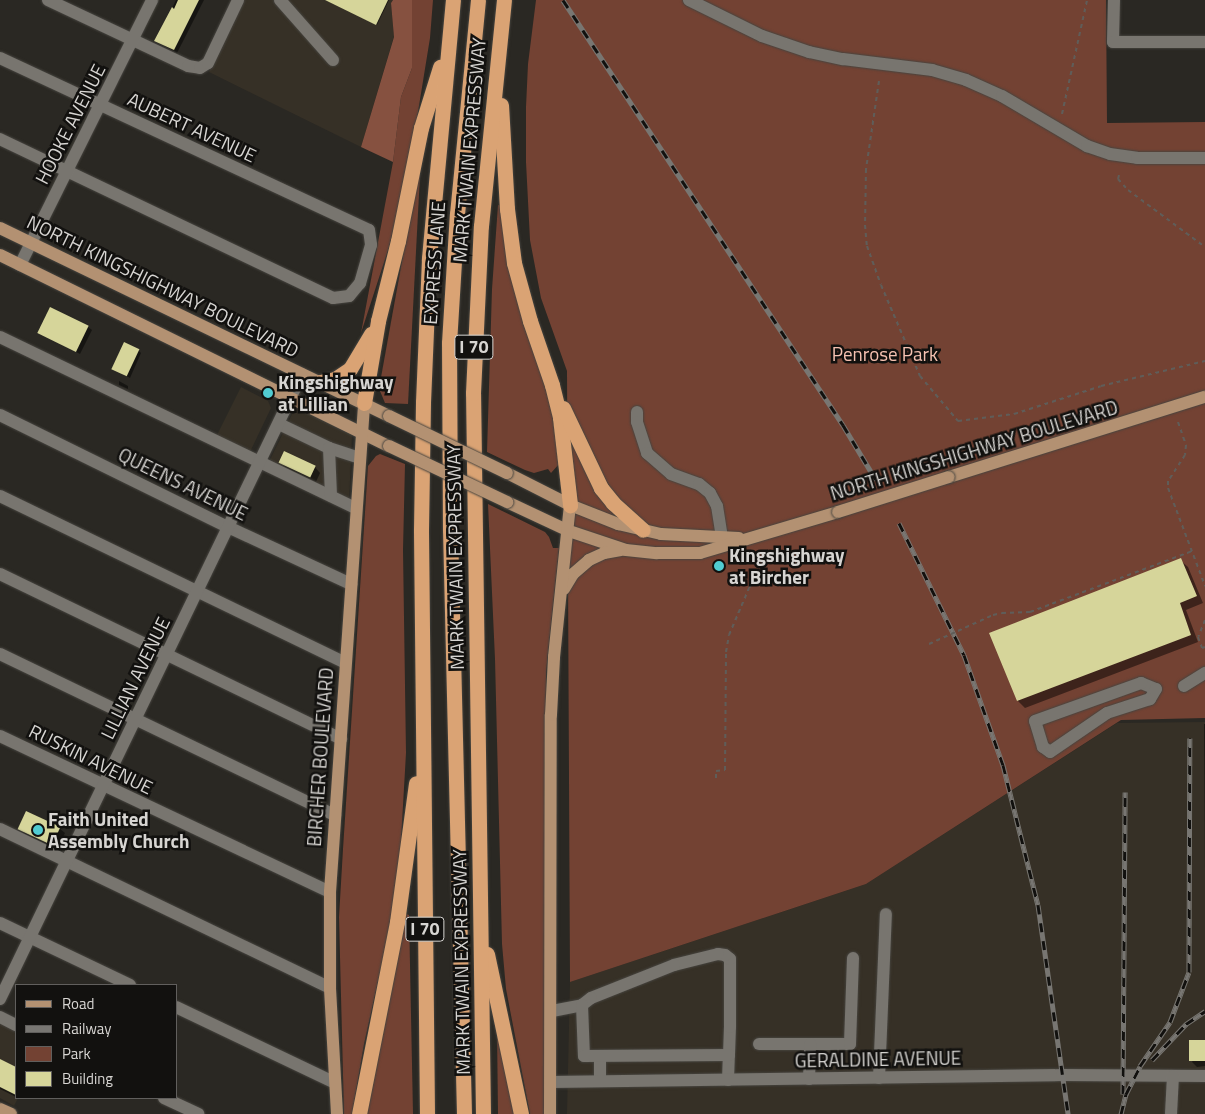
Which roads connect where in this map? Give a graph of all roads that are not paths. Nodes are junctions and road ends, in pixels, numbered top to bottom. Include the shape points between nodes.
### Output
1 (48, 0) edge
2 (152, 0) edge
3 (238, 0) edge
4 (280, 0) edge
5 (453, 0) edge
6 (478, 0) edge
7 (504, 0) edge
8 (688, 0) edge
9 (1114, 0) edge
10 (68, 4) edge
11 (133, 40) junction
12 (449, 40) junction
13 (1205, 42) edge
14 (0, 58) edge
15 (498, 59) junction
16 (333, 60) dead end
17 (101, 105) junction
18 (0, 139) edge
19 (1205, 158) edge
20 (67, 172) junction
21 (0, 228) edge
22 (31, 243) junction
23 (0, 256) edge
24 (20, 265) junction
25 (378, 321) junction
26 (0, 337) edge
27 (302, 374) junction
28 (320, 382) junction
29 (552, 385) junction
30 (292, 397) junction
31 (1205, 397) edge
32 (364, 404) junction
33 (637, 412) dead end
34 (0, 415) edge
35 (279, 424) junction
36 (362, 433) junction
37 (329, 448) junction
38 (360, 458) junction
39 (260, 463) junction
40 (0, 496) edge
41 (332, 496) junction
42 (570, 505) junction
43 (356, 508) junction
44 (228, 527) junction
45 (643, 530) junction
46 (569, 531) junction
47 (722, 538) junction
48 (754, 538) junction
49 (626, 550) junction
50 (0, 574) edge
51 (351, 584) junction
52 (197, 592) junction
53 (562, 593) junction
54 (0, 654) edge
55 (167, 655) junction
56 (346, 663) junction
57 (1205, 673) edge
58 (1184, 686) dead end
59 (1156, 689) joint
60 (135, 720) junction
61 (0, 736) edge
62 (340, 739) junction
63 (423, 745) junction
64 (103, 787) junction
65 (335, 815) junction
66 (0, 829) edge
67 (67, 862) junction
68 (330, 892) junction
69 (886, 914) dead end
70 (0, 923) edge
71 (480, 925) junction
72 (30, 937) junction
73 (853, 958) dead end
74 (128, 984) edge
75 (330, 988) junction
76 (0, 999) edge
77 (582, 1005) junction
78 (178, 1008) edge
79 (552, 1010) junction
80 (0, 1017) edge
81 (15, 1024) edge
82 (759, 1044) dead end
83 (810, 1044) junction
84 (729, 1055) junction
85 (600, 1056) junction
86 (1173, 1076) junction
87 (1205, 1076) edge
88 (880, 1078) junction
89 (809, 1079) junction
90 (728, 1080) junction
91 (600, 1081) junction
92 (551, 1082) junction
93 (335, 1083) junction
94 (166, 1099) edge
95 (0, 1108) edge
96 (11, 1114) edge
97 (198, 1114) edge
98 (338, 1114) edge
99 (359, 1114) edge
100 (427, 1114) edge
101 (464, 1114) edge
102 (482, 1114) edge
103 (521, 1114) edge
104 (550, 1114) edge
105 (1171, 1114) edge

1 - 10 street
2 - 11 street, HOOKE AVENUE
3 - 11 street via 208,62 200,68 188,66
4 - 16 street
5 - 12 highway, MARK TWAIN EXPRESSWAY / I 70
6 - 101 highway, EXPRESS LANE via 449,343 450,530
7 - 15 highway, MARK TWAIN EXPRESSWAY / I 70
8 - 19 street via 762,36 809,52 932,70 966,80 1002,96 1087,146 1110,154 1137,158
9 - 13 street via 1113,42
10 - 11 street
11 - 17 street, HOOKE AVENUE
12 - 25 highway via 421,128
12 - 63 highway, MARK TWAIN EXPRESSWAY / I 70 via 426,320 421,530
14 - 17 street, AUBERT AVENUE
15 - 29 highway via 507,209 514,263
15 - 71 highway, MARK TWAIN EXPRESSWAY / I 70 via 481,226 473,385
17 - 20 street, HOOKE AVENUE
17 - 20 street, AUBERT AVENUE via 369,230 371,245 360,283 350,296 333,298
18 - 20 street
20 - 22 street, HOOKE AVENUE
21 - 22 main road, NORTH KINGSHIGHWAY BOULEVARD
22 - 24 street, HOOKE AVENUE
22 - 27 main road, NORTH KINGSHIGHWAY BOULEVARD
23 - 24 main road, NORTH KINGSHIGHWAY BOULEVARD
24 - 30 main road, NORTH KINGSHIGHWAY BOULEVARD
25 - 28 highway via 350,369 335,379
25 - 32 highway
26 - 39 street
27 - 28 main road, NORTH KINGSHIGHWAY BOULEVARD
27 - 30 street, LILLIAN AVENUE
28 - 32 main road, NORTH KINGSHIGHWAY BOULEVARD
29 - 42 highway via 564,439
29 - 45 highway via 601,488
30 - 35 street, LILLIAN AVENUE
30 - 36 main road, NORTH KINGSHIGHWAY BOULEVARD
31 - 48 main road, NORTH KINGSHIGHWAY BOULEVARD, bridge
32 - 36 main road, BIRCHER BOULEVARD
32 - 42 main road, NORTH KINGSHIGHWAY BOULEVARD, bridge
33 - 47 street via 636,422 647,453 670,474 699,484 710,493 717,506
34 - 44 street, QUEENS AVENUE
35 - 37 street
35 - 39 street, LILLIAN AVENUE
36 - 38 main road, BIRCHER BOULEVARD
36 - 46 main road, NORTH KINGSHIGHWAY BOULEVARD, bridge
37 - 38 street
37 - 41 street
38 - 43 main road, BIRCHER BOULEVARD
39 - 41 street
39 - 44 street, LILLIAN AVENUE
40 - 52 street
41 - 43 street
42 - 45 main road, NORTH KINGSHIGHWAY BOULEVARD
42 - 46 main road
43 - 51 main road, BIRCHER BOULEVARD
44 - 51 street, QUEENS AVENUE
44 - 52 street, LILLIAN AVENUE
45 - 47 main road, NORTH KINGSHIGHWAY BOULEVARD
46 - 49 main road, NORTH KINGSHIGHWAY BOULEVARD
46 - 53 main road
47 - 48 main road, NORTH KINGSHIGHWAY BOULEVARD
48 - 49 main road, NORTH KINGSHIGHWAY BOULEVARD via 700,553
49 - 53 main road via 604,552 589,560 573,574
50 - 55 street
51 - 56 main road, BIRCHER BOULEVARD
52 - 55 street, LILLIAN AVENUE
52 - 56 street
53 - 79 main road via 551,714
54 - 60 street
55 - 60 street, LILLIAN AVENUE
55 - 62 street
56 - 62 main road, BIRCHER BOULEVARD
57 - 58 street
59 - 59 street via 1141,683 1035,721 1044,747 1050,752 1106,713 1150,699
60 - 64 street, LILLIAN AVENUE
60 - 65 street
61 - 64 street, RUSKIN AVENUE
62 - 65 main road, BIRCHER BOULEVARD
63 - 99 highway via 397,922
63 - 100 highway, MARK TWAIN EXPRESSWAY / I 70
64 - 67 street, LILLIAN AVENUE
64 - 68 street, RUSKIN AVENUE
65 - 68 main road, BIRCHER BOULEVARD
66 - 67 street
67 - 72 street, LILLIAN AVENUE
67 - 75 street
68 - 75 main road, BIRCHER BOULEVARD
69 - 88 street
70 - 72 street
71 - 102 highway, MARK TWAIN EXPRESSWAY / I 70
71 - 103 highway
72 - 74 street
72 - 76 street, LILLIAN AVENUE
73 - 83 street via 850,1044
75 - 93 main road, BIRCHER BOULEVARD
77 - 79 street
77 - 84 street via 591,998 674,965 725,955 730,960
77 - 85 street via 583,1054 586,1057
78 - 93 street
79 - 92 main road
80 - 81 street
82 - 83 street
83 - 89 street
84 - 85 street
84 - 90 street
85 - 91 street
86 - 87 street, GERALDINE AVENUE
86 - 88 street, GERALDINE AVENUE
86 - 105 street
88 - 89 street, GERALDINE AVENUE
89 - 90 street, GERALDINE AVENUE
90 - 91 street, GERALDINE AVENUE
91 - 92 street, GERALDINE AVENUE
92 - 104 main road
93 - 98 main road, BIRCHER BOULEVARD
94 - 97 street
95 - 96 main road

